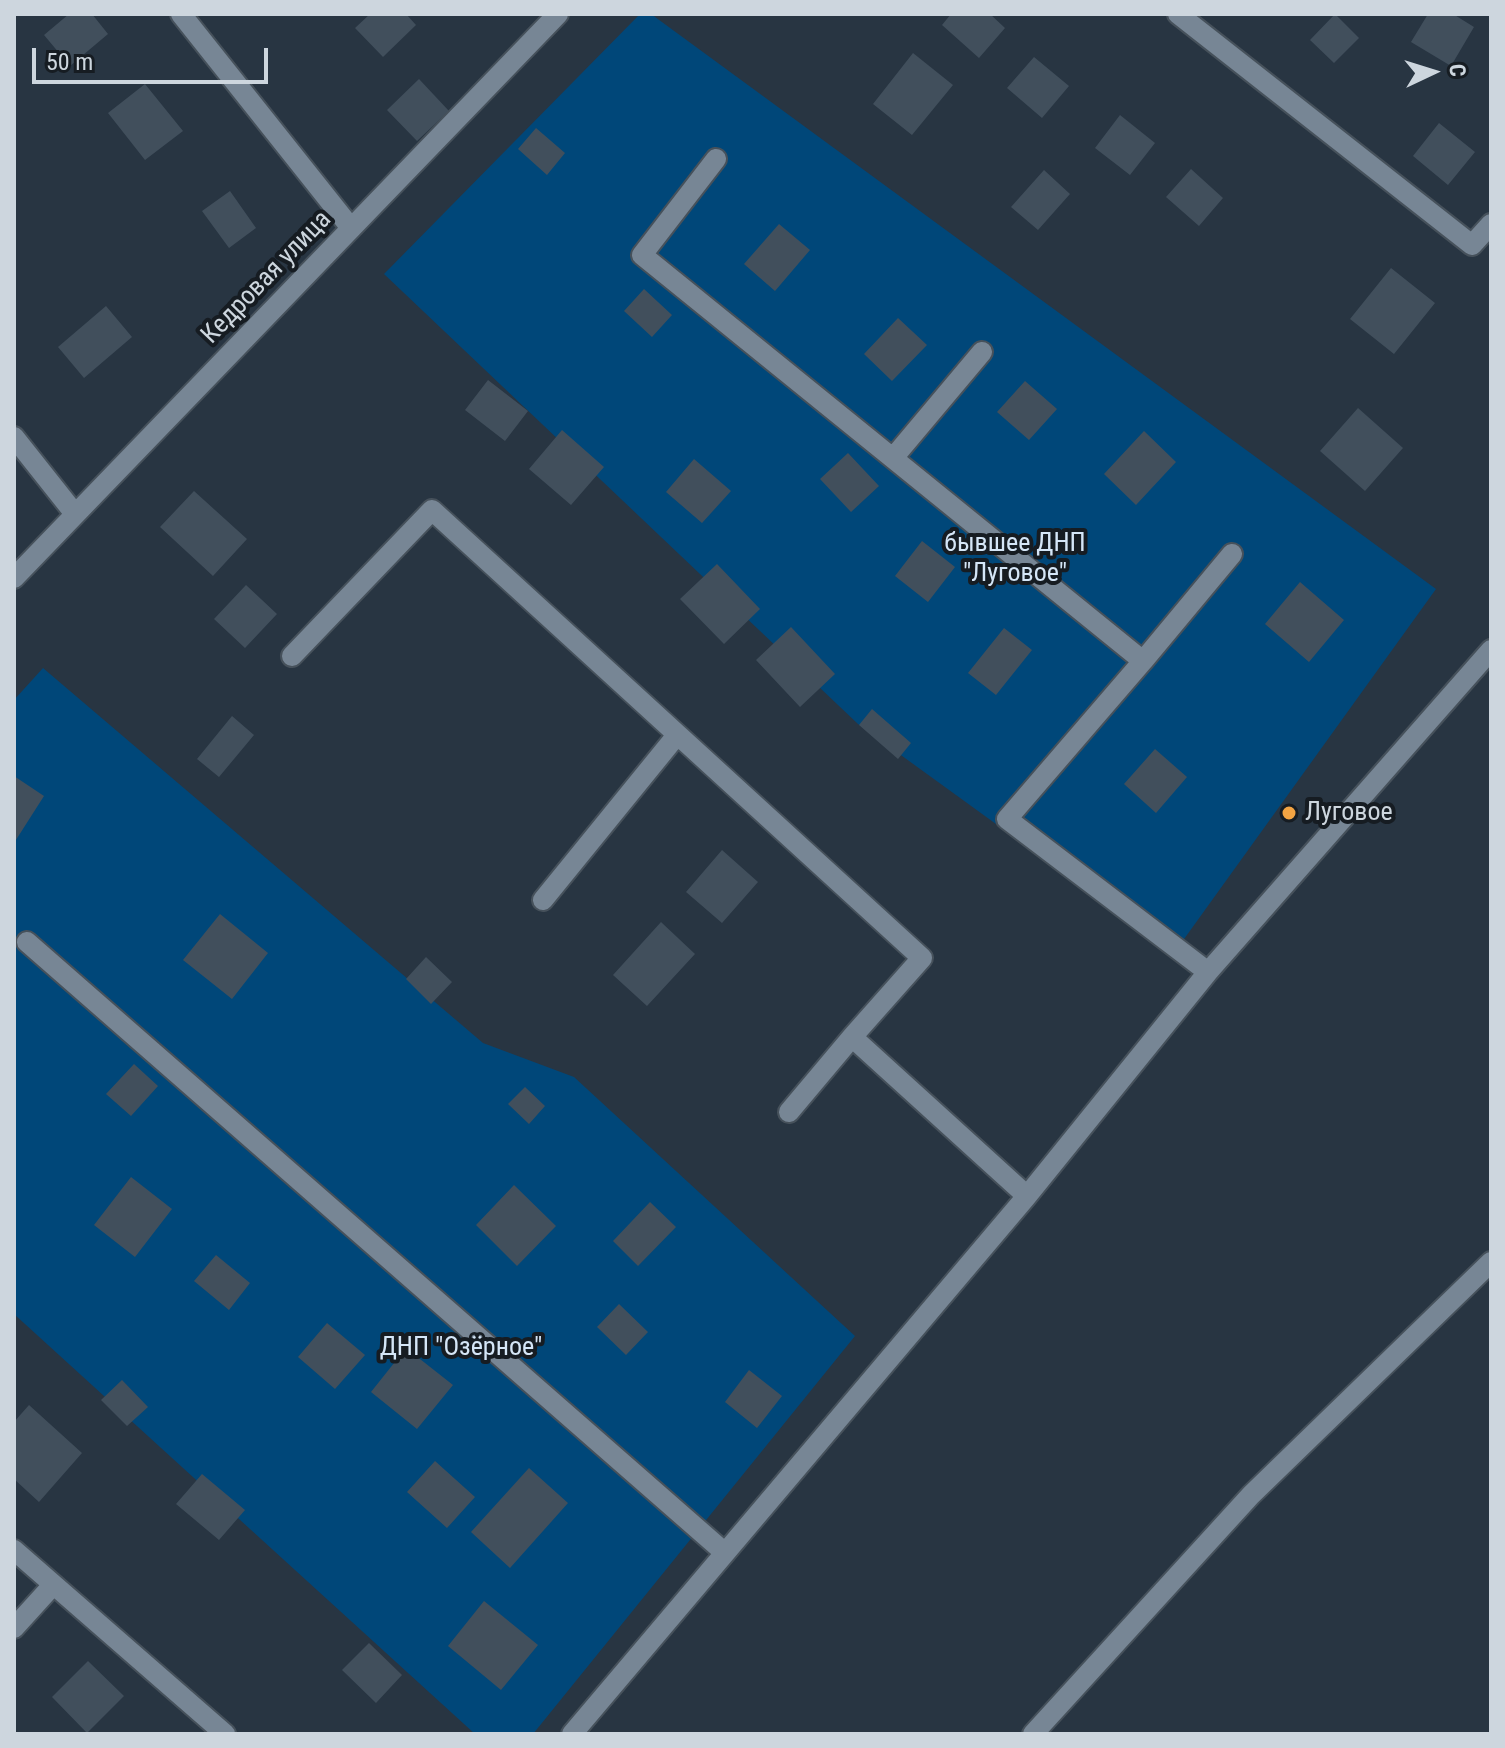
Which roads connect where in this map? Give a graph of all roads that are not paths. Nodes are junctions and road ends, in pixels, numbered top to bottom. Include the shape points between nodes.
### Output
1 (181, 14) edge
2 (558, 14) edge
3 (1178, 14) edge
4 (716, 159) dead end
5 (1491, 224) edge
6 (351, 228) junction
7 (982, 352) dead end
8 (14, 437) edge
9 (893, 458) junction
10 (75, 514) junction
11 (1232, 554) dead end
12 (14, 578) edge
13 (1491, 650) edge
14 (292, 656) dead end
15 (1143, 661) junction
16 (677, 735) junction
17 (543, 900) dead end
18 (27, 942) dead end
19 (1208, 972) junction
20 (852, 1037) junction
21 (789, 1112) dead end
22 (1027, 1196) junction
23 (1491, 1262) edge
24 (14, 1550) edge
25 (724, 1552) junction
26 (53, 1585) junction
27 (14, 1628) edge
28 (225, 1734) edge
29 (572, 1734) edge
30 (1033, 1734) edge

1 - 6 street
2 - 6 street, Кедровая улица
3 - 5 street via 1472,245
4 - 9 street via 642,255
6 - 10 street, Кедровая улица
7 - 9 street
8 - 10 street
9 - 15 street
10 - 12 street, Кедровая улица
11 - 15 street
13 - 19 street
14 - 16 street via 432,510
15 - 19 street via 1007,819
16 - 17 street
16 - 20 street via 922,958
18 - 25 street
19 - 22 street
20 - 21 street
20 - 22 street
22 - 25 street
23 - 30 street via 1251,1495
24 - 26 street
25 - 29 street
26 - 27 street
26 - 28 street

